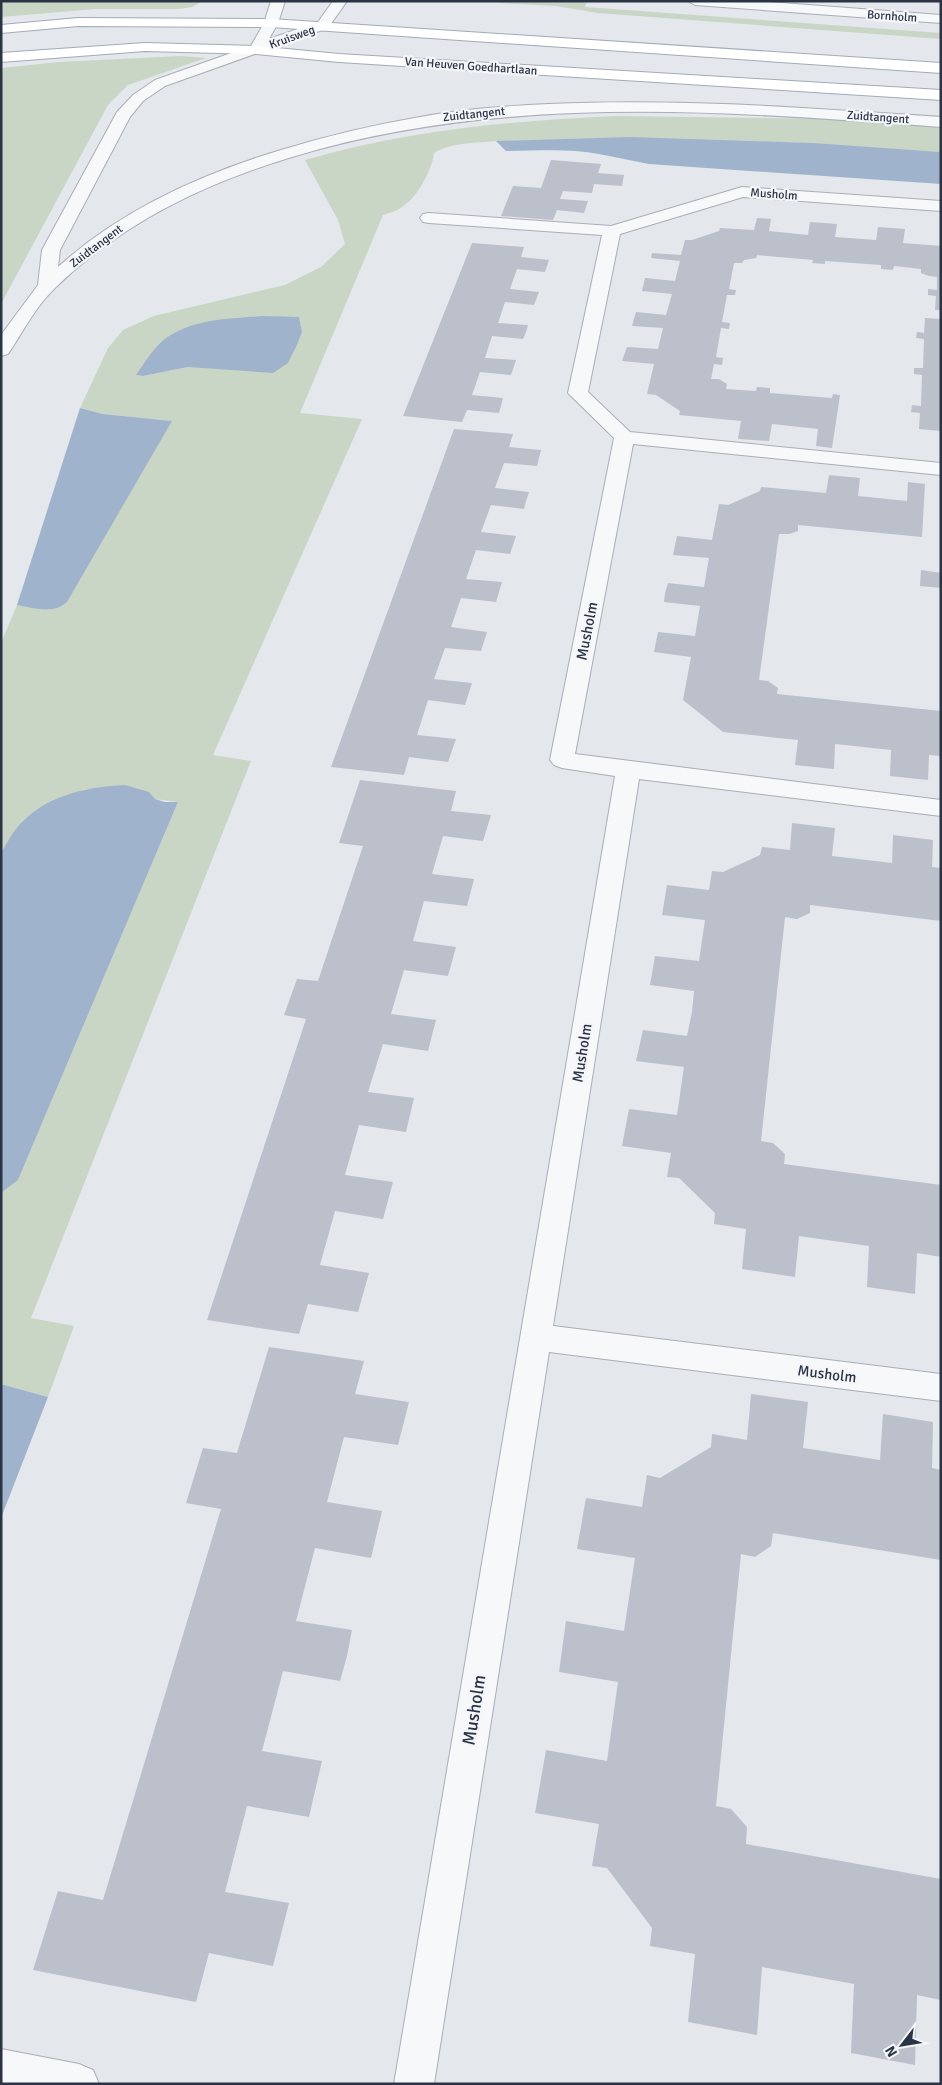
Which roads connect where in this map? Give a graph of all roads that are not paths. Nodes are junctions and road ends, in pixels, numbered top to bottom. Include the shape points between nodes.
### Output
1 (278, 1) edge
2 (340, 1) edge
3 (694, 1) edge
4 (900, 1) edge
5 (898, 16) junction
6 (941, 19) edge
7 (271, 23) junction
8 (323, 25) junction
9 (1, 29) edge
10 (256, 50) junction
11 (1, 58) edge
12 (941, 68) edge
13 (941, 95) edge
14 (941, 122) edge
15 (941, 206) edge
16 (429, 218) dead end
17 (612, 231) junction
18 (47, 285) junction
19 (1, 350) edge
20 (624, 437) junction
21 (941, 469) edge
22 (628, 770) junction
23 (941, 808) edge
24 (536, 1336) junction
25 (941, 1388) edge
26 (1, 2069) edge
27 (79, 2084) edge
28 (414, 2084) edge

1 - 7 street, Kruisweg
2 - 8 street, Kruisweg
3 - 5 street, Bornholm
4 - 5 street
5 - 6 street, Bornholm
7 - 8 main road
7 - 9 main road via 78,22
7 - 10 street, Kruisweg
8 - 10 street, Kruisweg
8 - 12 main road
10 - 11 main road, Van Heuven Goedhartlaan via 145,47
10 - 13 main road, Van Heuven Goedhartlaan via 339,58
10 - 18 street, Zuidtangent via 160,83 138,98 123,115 50,250
14 - 18 street, Zuidtangent via 787,111 600,106 490,112 384,127 285,152 210,178 139,215 90,248
15 - 17 street, Musholm via 742,192
16 - 17 street, Musholm
17 - 20 street via 578,393
18 - 19 street, Zuidtangent
20 - 21 street
20 - 22 street, Musholm via 562,760
22 - 23 street, Musholm
22 - 24 street, Musholm
24 - 25 street, Musholm
24 - 28 street, Musholm
26 - 27 street

